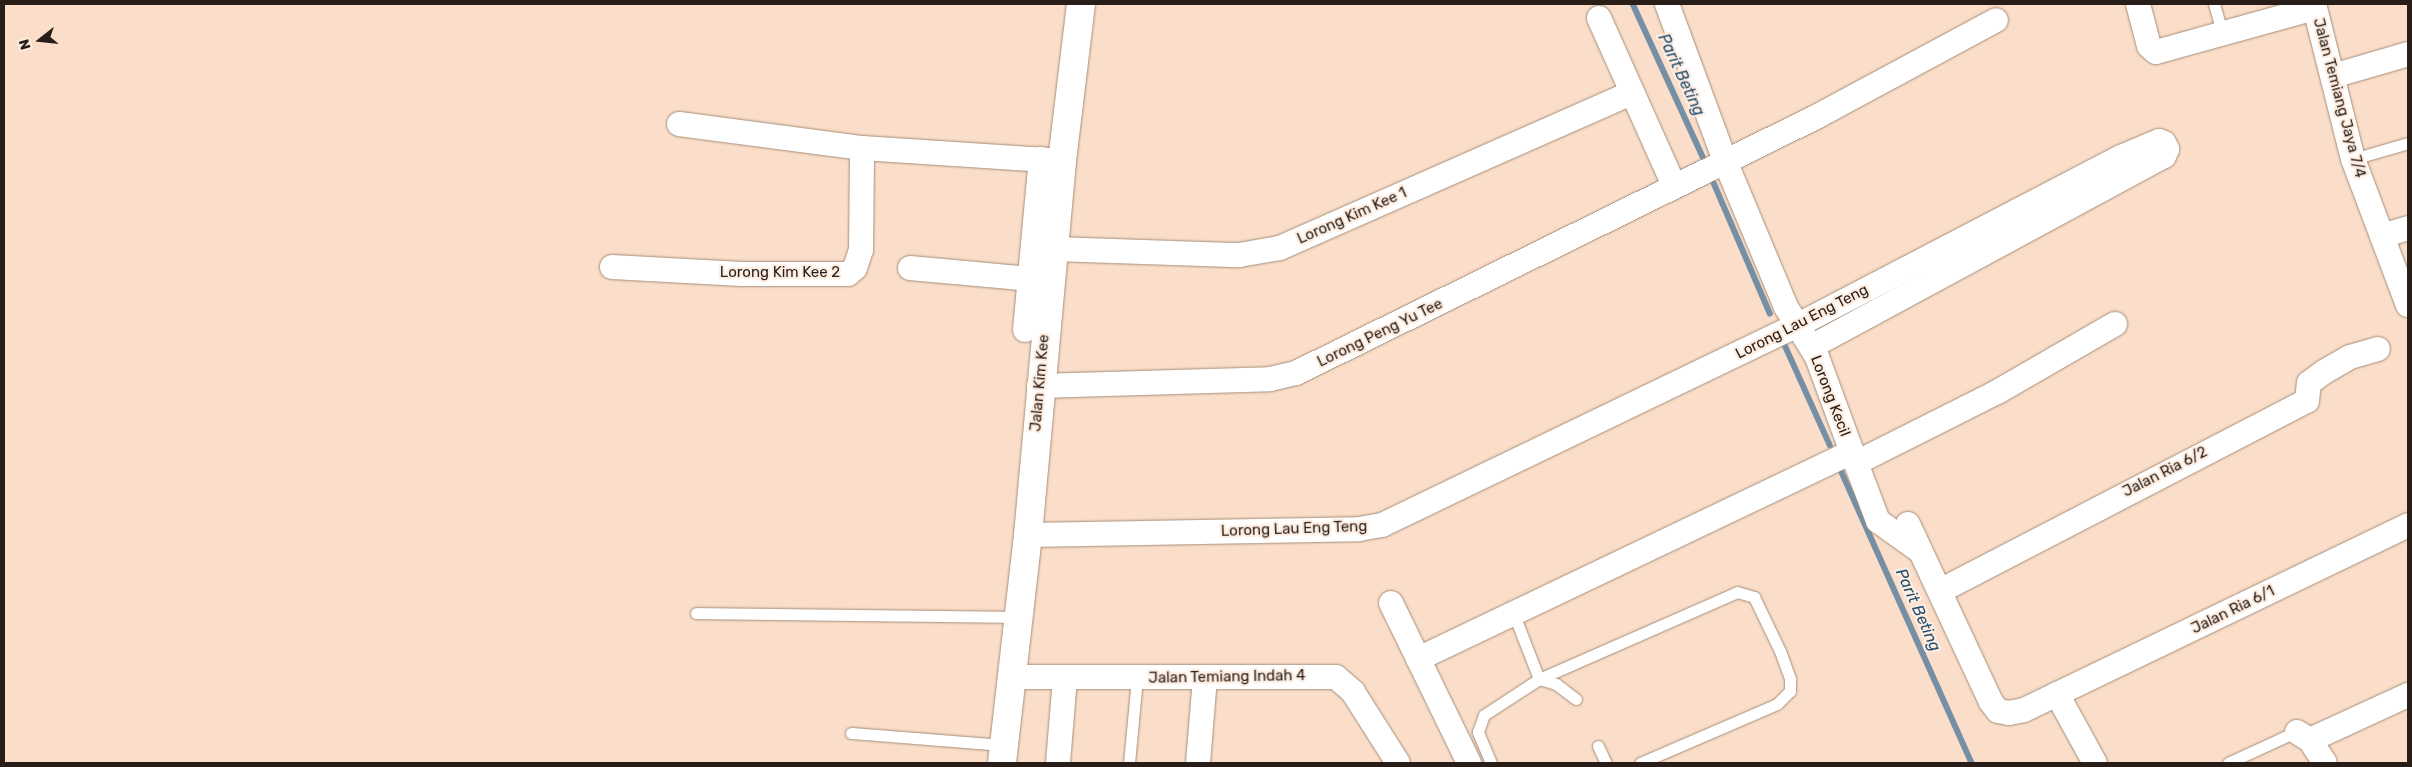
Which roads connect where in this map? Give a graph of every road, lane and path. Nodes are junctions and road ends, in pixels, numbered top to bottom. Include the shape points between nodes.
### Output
1 (1081, 4) edge
2 (1667, 4) edge
3 (2138, 4) edge
4 (2214, 4) edge
5 (2314, 6) edge
6 (1598, 18) dead end
7 (1996, 20) dead end
8 (2223, 35) junction
9 (2408, 54) edge
10 (2332, 76) junction
11 (1632, 93) junction
12 (678, 124) dead end
13 (2408, 143) edge
14 (862, 148) junction
15 (2354, 159) junction
16 (1051, 160) junction
17 (1701, 173) junction
18 (2408, 228) edge
19 (2382, 236) junction
20 (1054, 249) junction
21 (612, 267) dead end
22 (910, 268) dead end
23 (1039, 279) junction
24 (2408, 305) edge
25 (2114, 324) dead end
26 (1025, 330) dead end
27 (1785, 331) junction
28 (1811, 347) junction
29 (2378, 349) dead end
30 (1039, 386) junction
31 (1842, 458) junction
32 (1908, 524) dead end
33 (2408, 525) edge
34 (1028, 535) junction
35 (1922, 552) junction
36 (1940, 591) junction
37 (1390, 603) dead end
38 (1512, 612) junction
39 (696, 613) dead end
40 (1018, 617) junction
41 (1418, 659) junction
42 (1011, 677) junction
43 (1065, 678) junction
44 (1136, 678) junction
45 (1205, 678) junction
46 (1539, 679) junction
47 (2058, 694) junction
48 (2408, 695) edge
49 (1576, 699) dead end
50 (851, 733) dead end
51 (2303, 736) junction
52 (1598, 746) dead end
53 (1003, 754) edge
54 (1058, 763) edge
55 (1130, 763) edge
56 (1198, 763) edge
57 (1398, 763) edge
58 (1469, 763) edge
59 (1491, 763) edge
60 (1606, 763) edge
61 (1640, 763) edge
62 (2094, 763) edge
63 (2228, 763) edge
64 (2324, 763) edge

1 - 16 street, Jalan Kim Kee
2 - 17 street, Lorong Kecil
3 - 8 street via 2149,46 2156,52
4 - 8 lane
5 - 8 street
5 - 10 street, Jalan Temiang Jaya 7/4
6 - 11 street
7 - 17 street, Lorong Peng Yu Tee via 1818,116
9 - 10 street
10 - 15 street, Jalan Temiang Jaya 7/4
11 - 17 street
11 - 20 street, Lorong Kim Kee 1 via 1280,248 1239,255
12 - 14 street
13 - 15 lane
14 - 16 street
14 - 21 street, Lorong Kim Kee 2 via 862,250 855,268 848,274 742,274
15 - 19 street, Jalan Temiang Jaya 7/4
16 - 20 street, Jalan Kim Kee
16 - 23 street
17 - 27 street, Lorong Kecil via 1786,307
17 - 30 street, Lorong Peng Yu Tee via 1296,373 1270,379
18 - 19 street
19 - 24 street, Jalan Temiang Jaya 7/4
20 - 23 street, Jalan Kim Kee
22 - 23 street
23 - 26 street
23 - 30 street, Jalan Kim Kee
25 - 31 street via 1999,391
27 - 28 street, Lorong Kecil
27 - 28 street, Lorong Lau Eng Teng via 2121,157 2159,141 2164,143 2167,149 2164,156
27 - 34 street, Lorong Lau Eng Teng via 1382,525 1359,529
28 - 31 street, Lorong Kecil
29 - 36 street, Jalan Ria 6/2 via 2350,357 2324,372 2309,383 2307,401
30 - 34 street, Jalan Kim Kee
31 - 35 street, Lorong Kecil via 1878,521
31 - 38 street
32 - 35 street
33 - 47 street, Jalan Ria 6/1
34 - 40 street, Jalan Kim Kee
35 - 36 street
36 - 47 street, Jalan Ria 6/1 via 1991,702 1998,710 2008,713 2024,710
37 - 41 street
38 - 41 street
38 - 46 lane
39 - 40 lane
40 - 42 street, Jalan Kim Kee
41 - 58 street
42 - 43 street, Jalan Temiang Indah 4
42 - 53 street, Jalan Kim Kee
43 - 44 street, Jalan Temiang Indah 4
43 - 54 street
44 - 45 street, Jalan Temiang Indah 4
44 - 55 lane
45 - 56 street
45 - 57 street, Jalan Temiang Indah 4 via 1336,677 1353,692
46 - 49 lane via 1556,684
46 - 59 lane via 1484,715 1478,732
46 - 61 lane via 1737,592 1754,596 1780,651 1790,678 1790,691 1777,704
47 - 62 street
48 - 51 street
50 - 53 lane
51 - 63 lane
51 - 64 street
52 - 60 lane

